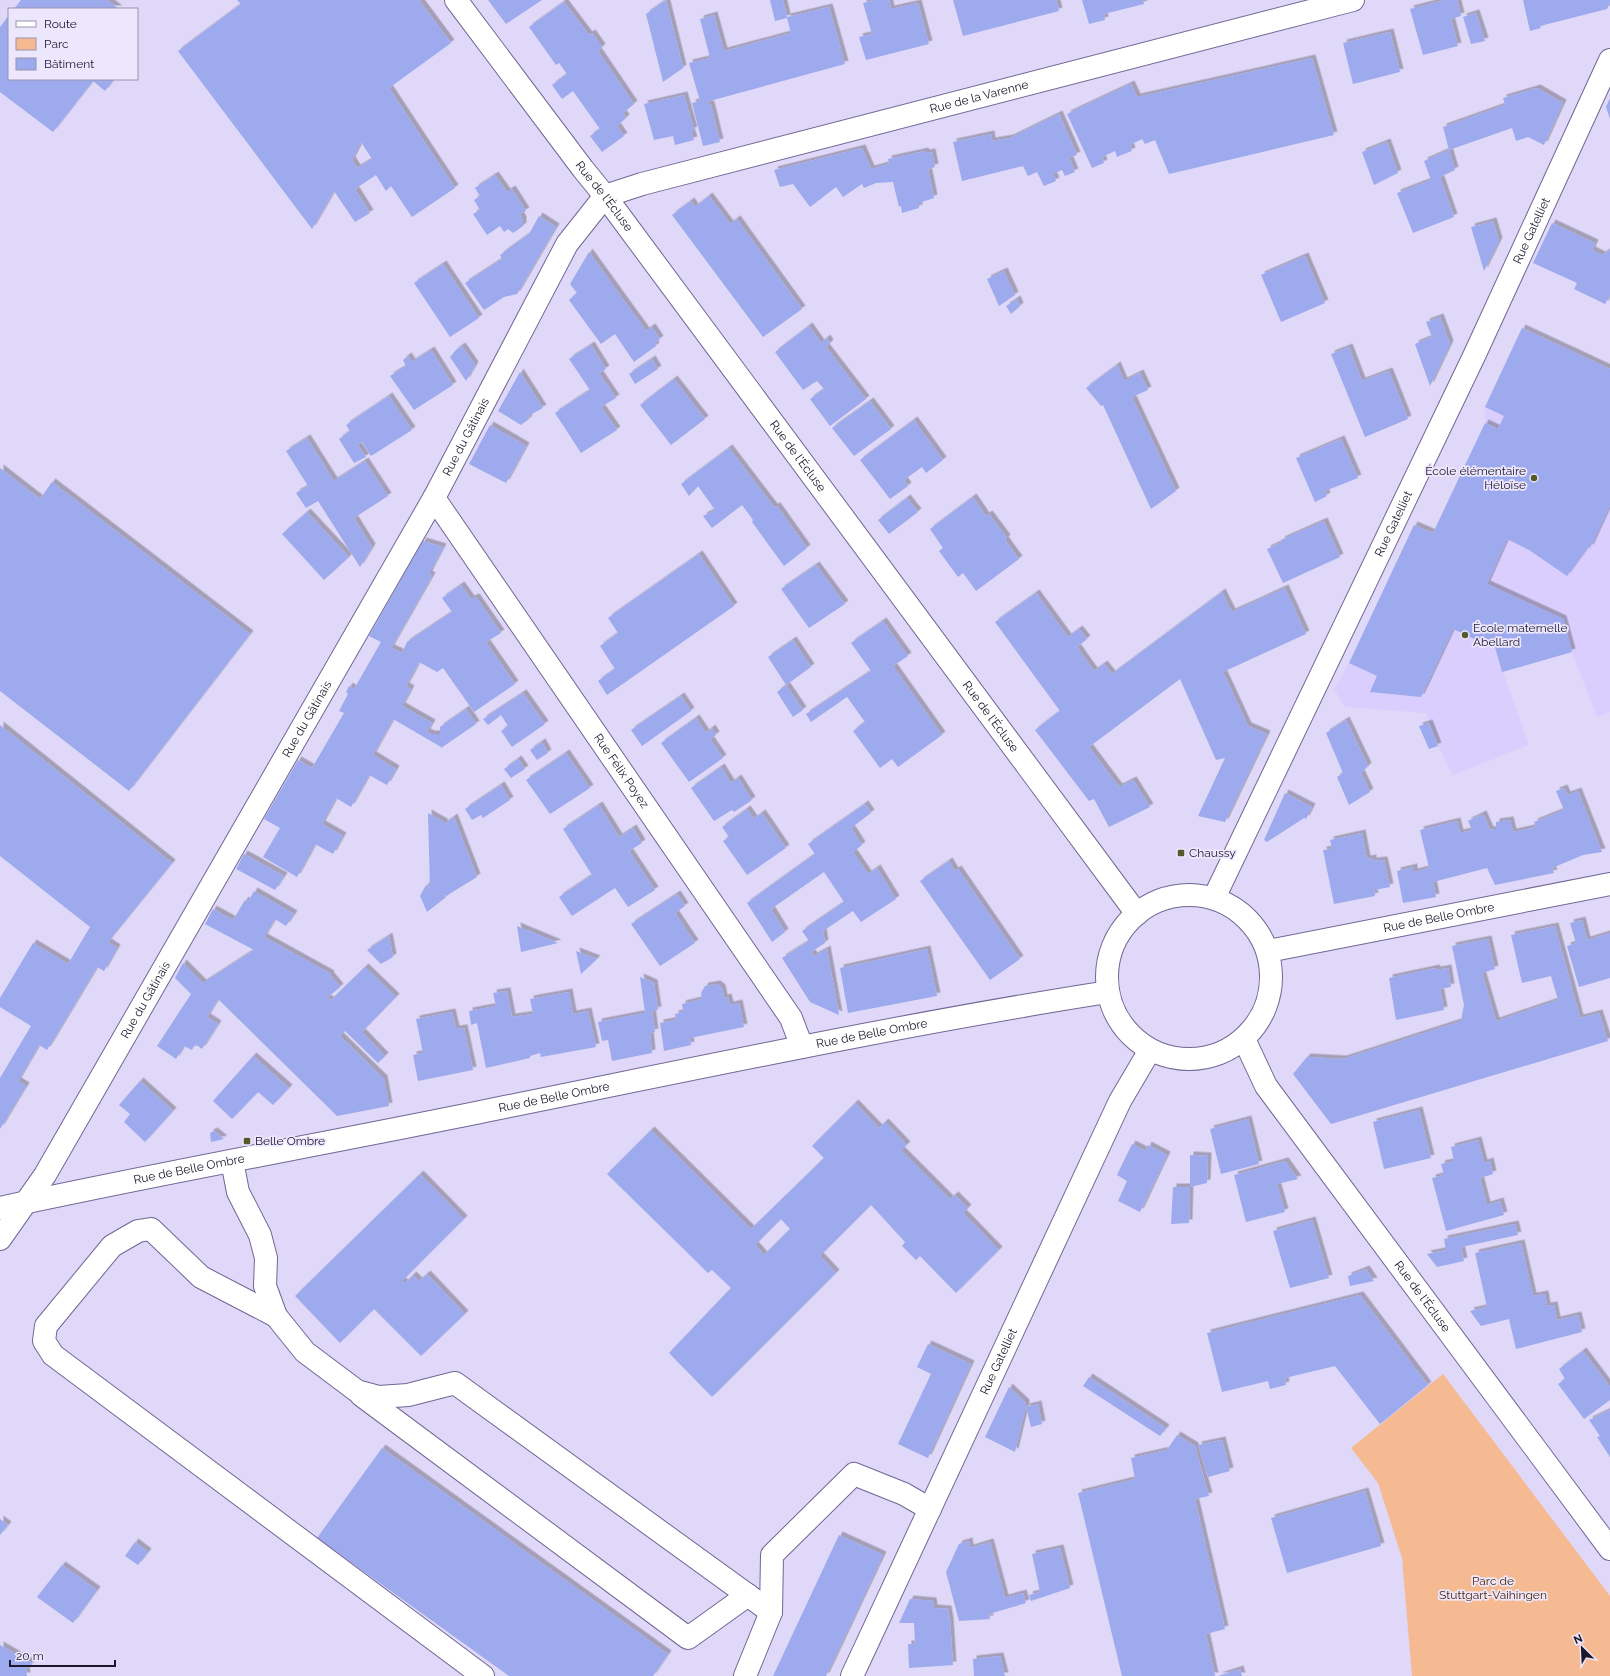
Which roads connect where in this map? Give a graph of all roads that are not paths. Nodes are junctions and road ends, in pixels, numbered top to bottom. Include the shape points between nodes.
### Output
1 (456, 0) edge
2 (1353, 0) edge
3 (1610, 60) edge
4 (605, 196) junction
5 (434, 498) junction
6 (1610, 884) edge
7 (1214, 898) junction
8 (1137, 914) junction
9 (1268, 951) junction
10 (1108, 992) junction
11 (1244, 1039) junction
12 (802, 1047) junction
13 (1150, 1050) junction
14 (232, 1161) junction
15 (25, 1203) junction
16 (0, 1208) edge
17 (0, 1239) edge
18 (276, 1316) junction
19 (357, 1391) junction
20 (930, 1509) junction
21 (1610, 1549) edge
22 (748, 1595) junction
23 (771, 1612) junction
24 (483, 1676) edge
25 (745, 1676) edge
26 (852, 1676) edge

1 - 4 street, Rue de l'Écluse
2 - 4 street, Rue de la Varenne via 642,184
3 - 7 street, Rue Gatelliet via 1475,354
4 - 5 street, Rue du Gâtinais via 567,244
4 - 8 street, Rue de l'Écluse
5 - 12 street, Rue Félix Poyez via 791,1018
5 - 15 street, Rue du Gâtinais via 45,1175
6 - 9 street, Rue de Belle Ombre
7 - 8 street via 1187,894 1161,900
7 - 9 street via 1238,910 1256,928
8 - 10 street via 1122,929 1112,948 1107,970
9 - 11 street via 1272,974 1269,999 1260,1020
10 - 12 street, Rue de Belle Ombre via 1028,1004
10 - 13 street via 1116,1015 1130,1035
11 - 13 street via 1223,1052 1199,1059 1174,1058
11 - 21 street, Rue de l'Écluse via 1266,1086
12 - 14 street, Rue de Belle Ombre
13 - 20 street, Rue Gatelliet via 1120,1101
14 - 15 street, Rue de Belle Ombre
14 - 18 street via 238,1192 260,1235 266,1258 265,1286
15 - 16 street, Rue de Belle Ombre
15 - 17 street, Rue du Gâtinais
18 - 19 street via 305,1352
18 - 24 street via 201,1277 151,1229 138,1231 112,1246 46,1326 44,1341 53,1356
19 - 22 street via 379,1397 408,1395 455,1384
19 - 22 street via 688,1638
20 - 23 street via 904,1494 854,1474 772,1555
20 - 26 street, Rue Gatelliet
22 - 23 street
23 - 25 street

